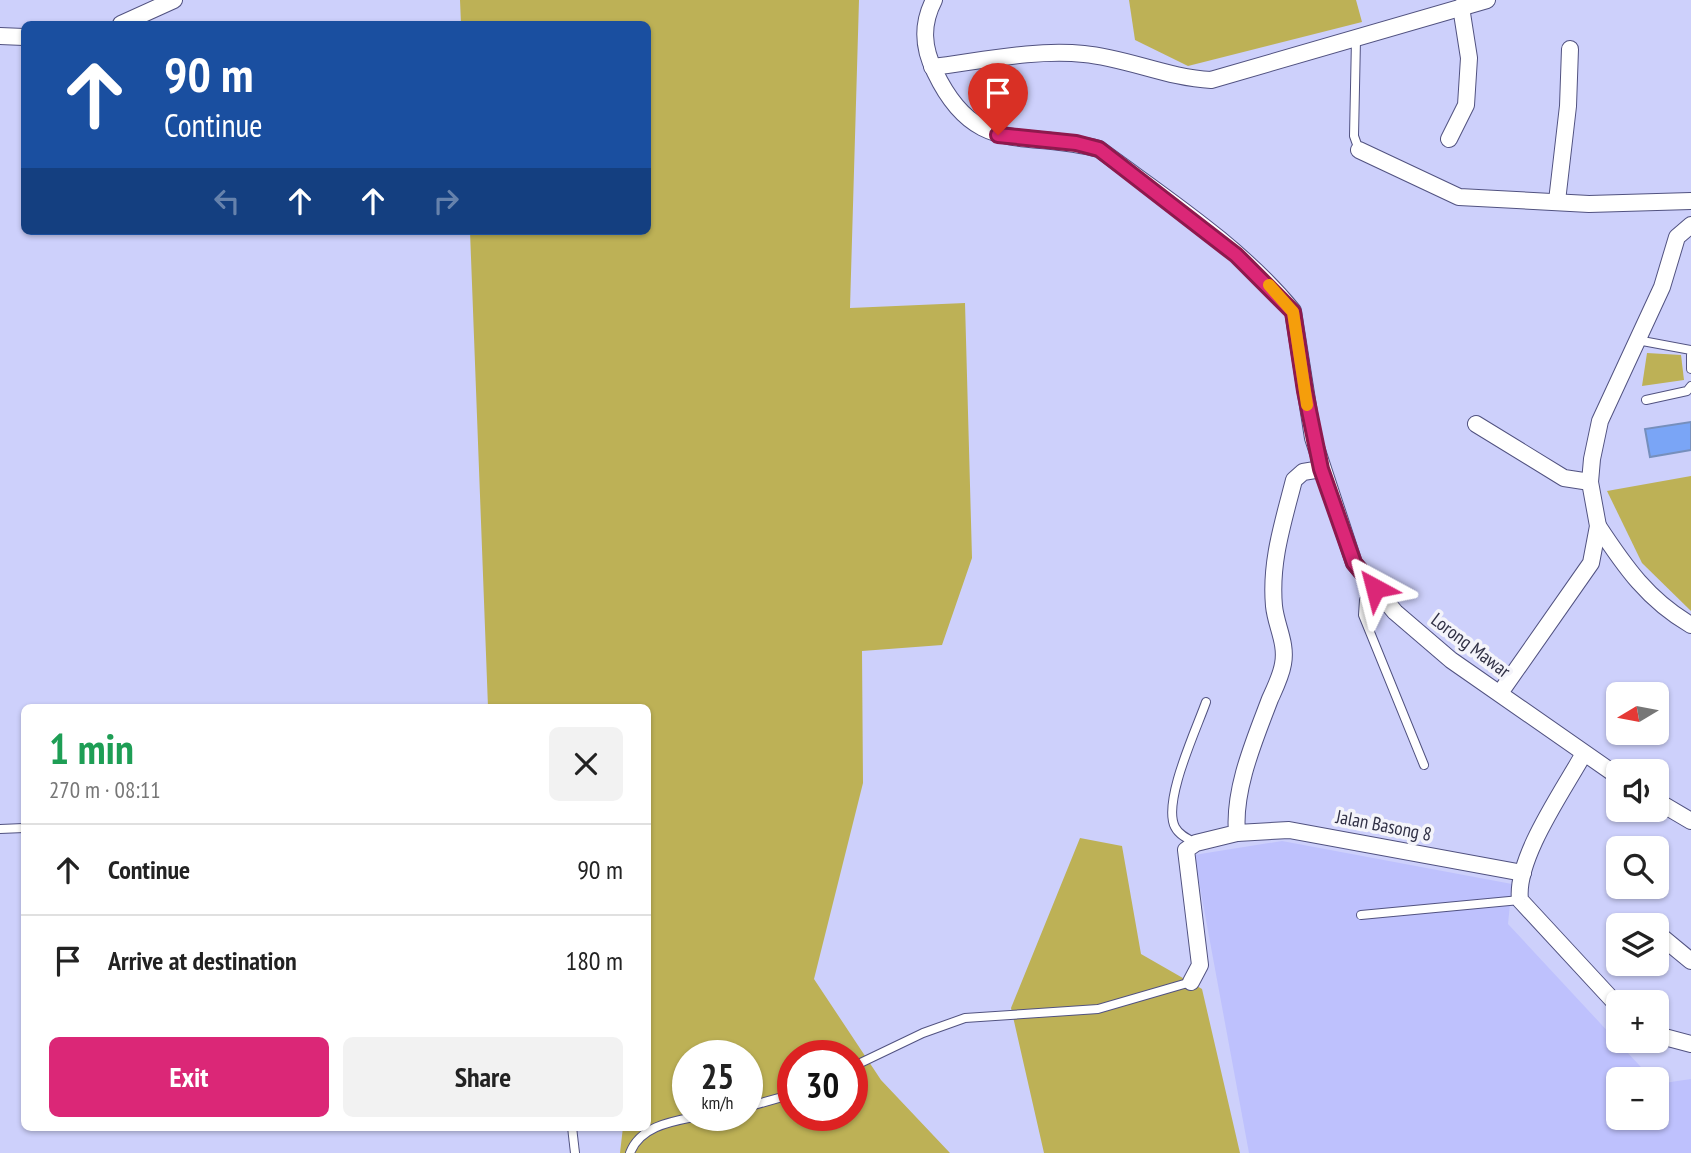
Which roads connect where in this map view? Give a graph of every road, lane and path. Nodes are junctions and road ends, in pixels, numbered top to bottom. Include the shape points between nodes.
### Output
1 (174, 0) edge
2 (934, 0) edge
3 (1482, 1) edge
4 (1461, 7) junction
5 (128, 21) edge
6 (0, 36) edge
7 (21, 37) edge
8 (1356, 39) junction
9 (1570, 49) dead end
10 (932, 66) junction
11 (1449, 139) dead end
12 (1359, 150) joint
13 (1558, 201) junction
14 (1691, 201) edge
15 (1691, 225) edge
16 (1637, 340) junction
17 (1691, 352) edge
18 (1691, 369) edge
19 (1691, 386) edge
20 (1646, 400) dead end
21 (1476, 424) dead end
22 (1321, 469) junction
23 (1590, 482) junction
24 (1598, 526) junction
25 (1375, 588) junction
26 (1691, 625) edge
27 (1500, 693) junction
28 (1206, 702) dead end
29 (1583, 755) junction
30 (1424, 765) dead end
31 (1606, 769) edge
32 (1669, 807) edge
33 (1691, 821) edge
34 (21, 828) edge
35 (0, 829) edge
36 (1237, 833) junction
37 (1196, 844) junction
38 (1523, 873) junction
39 (1520, 900) junction
40 (1361, 915) dead end
41 (1669, 942) edge
42 (1691, 961) edge
43 (1191, 982) joint
44 (1606, 993) edge
45 (1669, 1038) edge
46 (1691, 1044) edge
47 (868, 1058) edge
48 (672, 1122) edge
49 (572, 1131) edge
50 (651, 1131) edge
51 (651, 1131) edge
52 (575, 1153) edge
53 (630, 1153) edge

1 - 5 street
2 - 10 street, Lorong Mawar via 924,30 925,52
3 - 4 street
4 - 8 street
4 - 11 street via 1469,58 1466,104
6 - 7 street
8 - 10 street via 1211,80 1188,79 1085,54
8 - 12 lane via 1354,136
9 - 13 street
10 - 22 street, Lorong Mawar via 947,97 984,131 1099,149 1236,255 1293,312
12 - 13 street via 1458,197
13 - 14 street
15 - 16 street via 1677,237 1662,287
16 - 17 lane
16 - 23 street via 1600,421
17 - 18 lane
19 - 20 lane via 1687,391
21 - 23 street via 1563,478
22 - 25 street, Lorong Mawar via 1354,563
22 - 36 street via 1303,472 1294,480 1274,558 1274,609 1285,652 1283,668 1240,792
23 - 24 street
24 - 26 street via 1642,590
24 - 27 street via 1591,562
25 - 27 street, Lorong Mawar via 1395,612 1451,660
25 - 30 lane via 1364,600 1363,615
27 - 29 street, Lorong Mawar
28 - 37 lane via 1171,812 1181,835
29 - 31 street, Lorong Mawar
29 - 38 street
32 - 33 street
34 - 35 lane
36 - 37 street, Jalan Basong 8
36 - 38 street, Jalan Basong 8 via 1289,830
37 - 43 street via 1186,850 1200,965
38 - 39 street
39 - 40 lane
39 - 44 street
41 - 42 street
43 - 47 lane via 1098,1009 965,1018
45 - 46 street
48 - 51 lane
49 - 52 lane
50 - 53 lane via 634,1142

